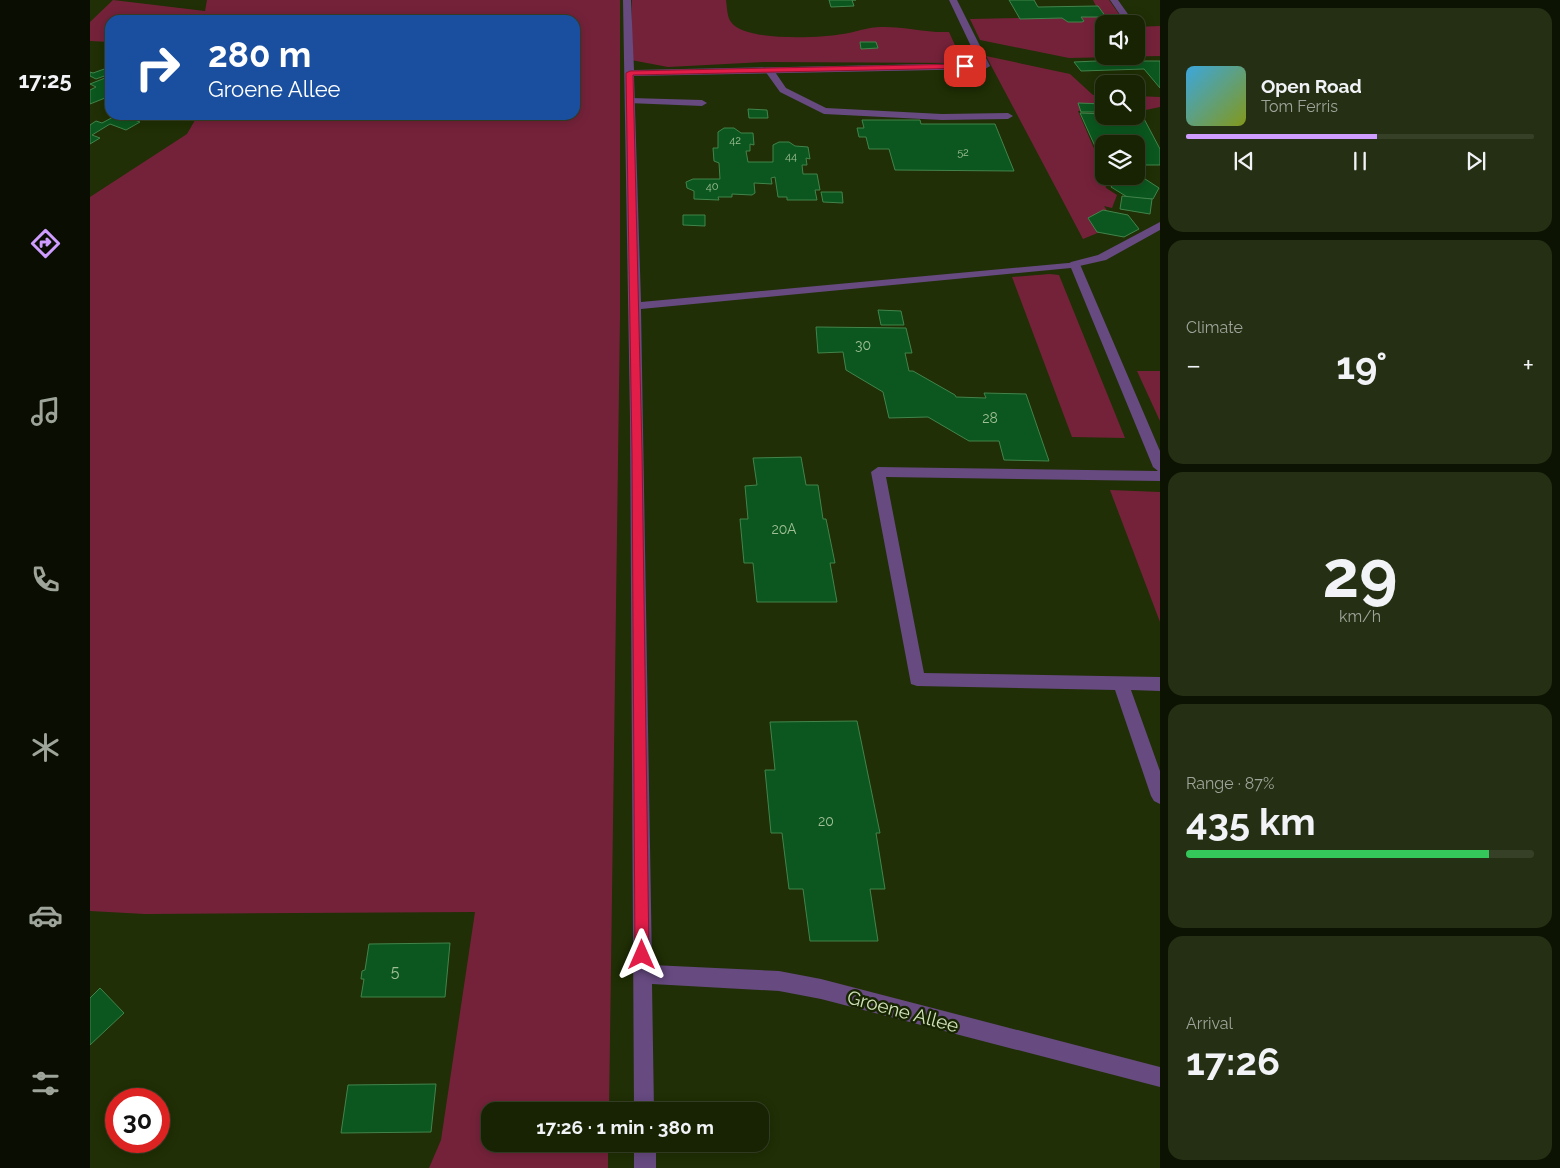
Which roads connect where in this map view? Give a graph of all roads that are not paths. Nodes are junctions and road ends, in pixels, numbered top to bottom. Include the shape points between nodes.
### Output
1 (626, 0) edge
2 (953, 0) edge
3 (1114, 0) edge
4 (1125, 15) edge
5 (770, 71) junction
6 (630, 73) junction
7 (631, 101) junction
8 (702, 103) dead end
9 (1008, 116) dead end
10 (1160, 225) edge
11 (1075, 264) junction
12 (634, 306) junction
13 (1160, 467) edge
14 (1160, 476) edge
15 (1121, 684) junction
16 (1160, 684) edge
17 (1160, 796) edge
18 (642, 974) junction
19 (1160, 1077) edge
20 (644, 1102) edge
21 (645, 1152) edge
22 (646, 1168) edge

1 - 6 street
2 - 5 street via 984,66
3 - 4 street
5 - 6 street
5 - 9 street via 783,90 824,111 942,117
6 - 7 street
7 - 8 street
7 - 12 street
10 - 11 street via 1102,258
11 - 12 street
11 - 13 street
12 - 18 street
14 - 15 street via 878,472 917,679
15 - 16 street
15 - 17 street
18 - 19 street, Groene Allee via 779,981
18 - 20 street
21 - 22 street

